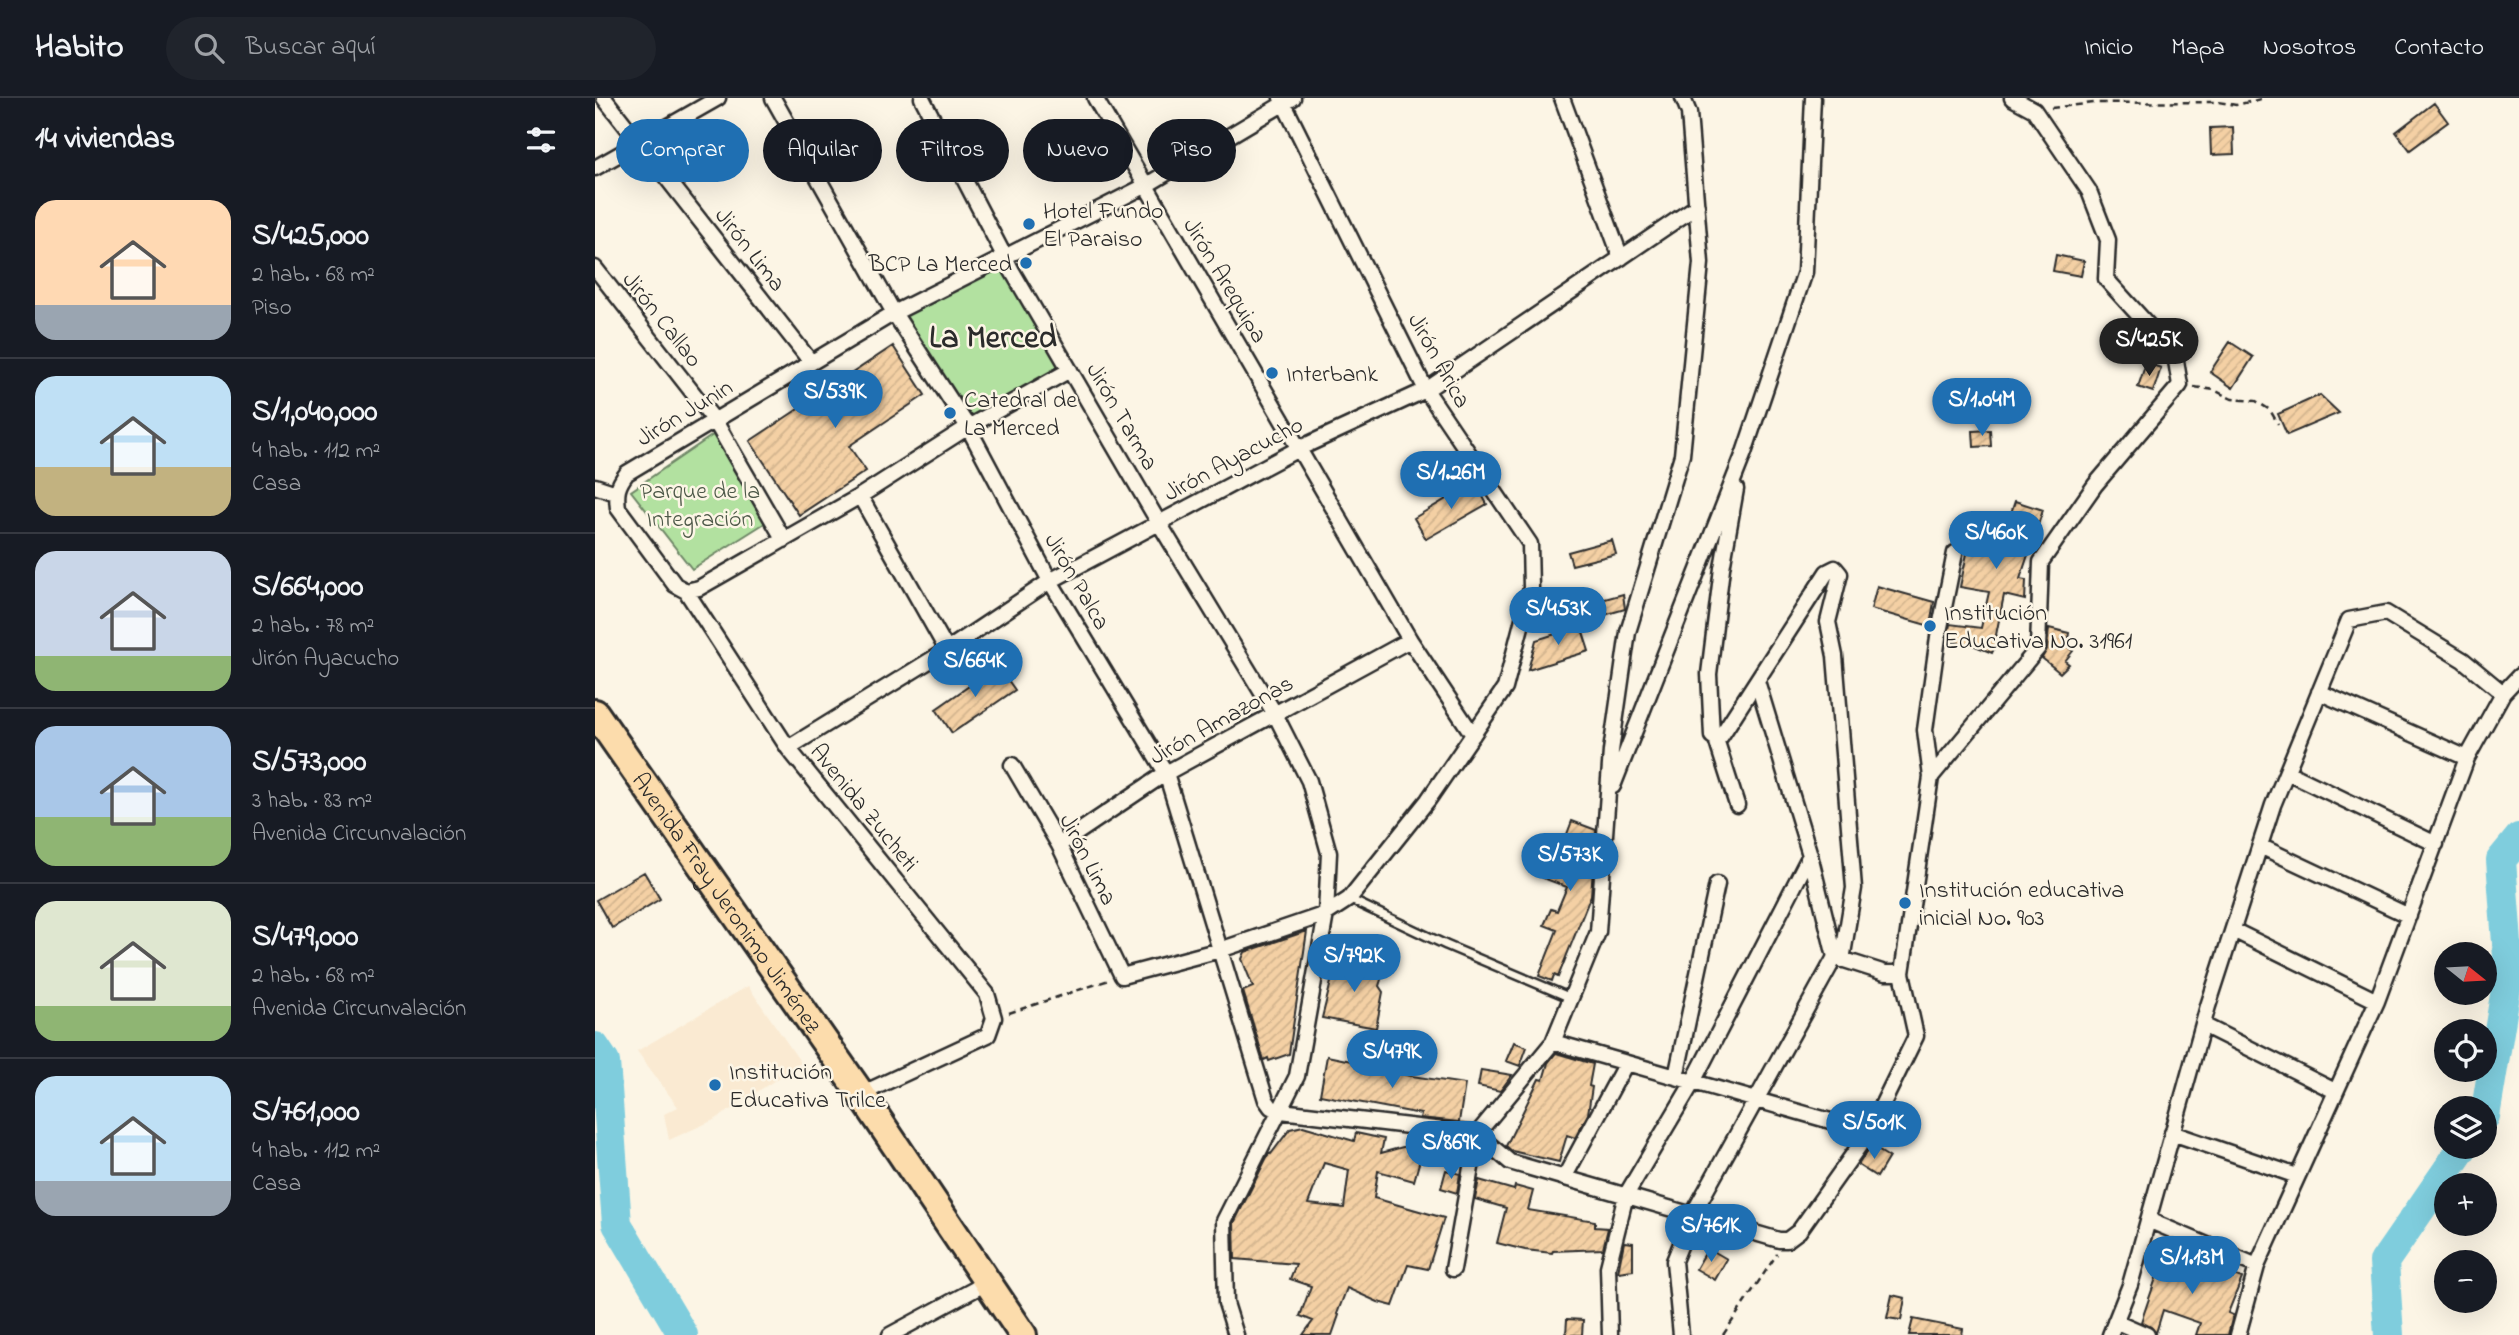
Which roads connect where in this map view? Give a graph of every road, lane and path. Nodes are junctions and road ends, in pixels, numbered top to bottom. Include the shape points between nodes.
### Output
1 (604, 98) edge
2 (718, 98) edge
3 (773, 98) edge
4 (922, 98) edge
5 (1095, 98) edge
6 (1562, 98) edge
7 (1683, 98) edge
8 (1813, 98) edge
9 (2012, 98) edge
10 (2265, 98) edge
11 (1285, 99) edge
12 (2034, 110) junction
13 (620, 119) edge
14 (681, 119) edge
15 (616, 156) edge
16 (595, 169) edge
17 (669, 182) edge
18 (1145, 186) junction
19 (1697, 206) junction
20 (1005, 257) junction
21 (1621, 258) junction
22 (595, 268) edge
23 (894, 313) junction
24 (811, 362) junction
25 (1070, 370) junction
26 (2181, 384) junction
27 (1426, 390) junction
28 (715, 421) junction
29 (2278, 424) dead end
30 (968, 427) junction
31 (1300, 448) junction
32 (1735, 477) junction
33 (595, 486) edge
34 (616, 493) junction
35 (860, 496) junction
36 (1159, 523) junction
37 (784, 540) junction
38 (1955, 552) dead end
39 (1050, 581) junction
40 (686, 591) junction
41 (1410, 640) junction
42 (947, 650) junction
43 (2519, 676) edge
44 (1757, 681) junction
45 (2319, 692) junction
46 (2503, 693) junction
47 (595, 713) edge
48 (1275, 714) junction
49 (1473, 735) junction
50 (1716, 739) junction
51 (788, 748) junction
52 (2467, 758) junction
53 (1012, 765) dead end
54 (2287, 772) junction
55 (1166, 774) junction
56 (1931, 777) junction
57 (1607, 801) junction
58 (1737, 805) dead end
59 (2436, 844) junction
60 (1059, 845) junction
61 (2260, 846) junction
62 (1810, 855) junction
63 (1717, 884) dead end
64 (1349, 899) junction
65 (1326, 914) junction
66 (2409, 916) junction
67 (2233, 930) junction
68 (1220, 950) junction
69 (1839, 958) junction
70 (1902, 973) junction
71 (1122, 976) junction
72 (1571, 998) junction
73 (2377, 1001) junction
74 (994, 1018) junction
75 (2203, 1025) junction
76 (1553, 1042) junction
77 (1626, 1063) junction
78 (1676, 1077) junction
79 (1693, 1082) junction
80 (2335, 1091) junction
81 (861, 1094) junction
82 (1756, 1100) junction
83 (1281, 1111) junction
84 (1869, 1132) junction
85 (2172, 1133) junction
86 (1477, 1135) junction
87 (2297, 1176) junction
88 (1564, 1178) junction
89 (1626, 1195) junction
90 (1693, 1214) junction
91 (2148, 1220) junction
92 (1787, 1240) junction
93 (2257, 1266) junction
94 (1453, 1269) dead end
95 (988, 1282) junction
96 (2115, 1321) junction
97 (890, 1335) edge
98 (1024, 1335) edge
99 (1236, 1335) edge
100 (1610, 1335) edge
101 (1681, 1335) edge
102 (1723, 1335) edge
103 (2110, 1335) edge
104 (2147, 1335) edge
105 (2238, 1335) edge

1 - 13 street, Jirón Lima
2 - 14 street
3 - 23 street, Jirón Palca
4 - 20 street, Jirón Tarma
5 - 18 street, Jirón Arequipa
6 - 21 street
7 - 19 street via 1689,113
8 - 32 street via 1805,271
9 - 12 street
10 - 12 path via 2236,106 2218,102 2094,103
11 - 18 street, Jirón Junin
11 - 27 street, Jirón Arica
12 - 26 street via 2089,191 2108,240 2106,279 2175,355
15 - 16 street
17 - 24 street, Jirón Lima
18 - 20 street, Jirón Junin
18 - 31 street, Jirón Arequipa
19 - 21 street, Jirón Ayacucho
19 - 57 street via 1702,263 1682,455 1627,632
20 - 23 street, Jirón Junin
20 - 25 street, Jirón Tarma
21 - 27 street, Jirón Ayacucho
22 - 28 street, Jirón Callao
23 - 24 street, Jirón Junin
23 - 30 street, Jirón Palca
24 - 28 street, Jirón Junin
25 - 30 street
25 - 36 street, Jirón Tarma
26 - 29 path via 2256,401 2270,410
26 - 56 street via 2095,485 2041,562 2038,648
27 - 31 street, Jirón Ayacucho
27 - 49 street, Jirón Arica via 1530,544 1531,589 1505,688
28 - 34 street, Jirón Junin via 627,473
28 - 37 street, Jirón Callao
30 - 35 street
30 - 39 street, Jirón Palca
31 - 36 street, Jirón Ayacucho
31 - 41 street, Jirón Arequipa
32 - 50 street via 1709,674 1712,736
32 - 57 street
33 - 34 street
34 - 40 street, Avenida Zucheti via 618,508 675,585
35 - 37 street
35 - 42 street
36 - 39 street, Jirón Ayacucho
36 - 48 street, Jirón Tarma
37 - 40 street
38 - 56 street via 1925,730
39 - 42 street, Jirón Ayacucho
39 - 55 street, Jirón Palca
40 - 51 street, Avenida Zucheti
41 - 48 street, Jirón Amazonas
41 - 49 street, Jirón Arequipa
42 - 51 street, Jirón Ayacucho
43 - 46 street
44 - 50 street
44 - 62 street
44 - 69 street via 1827,572 1835,568 1840,573 1828,622 1835,656 1854,888
45 - 46 street via 2349,620 2385,614 2463,660
45 - 52 street
45 - 54 street
46 - 52 street
47 - 81 highway, Avenida Fray Jeronimo Jiménez
48 - 55 street, Jirón Amazonas
48 - 65 street, Jirón Tarma via 1309,780 1329,853
49 - 64 street, Jirón Arica
50 - 58 street
51 - 74 street, Avenida Zucheti via 987,994
52 - 59 street
53 - 60 street, Jirón Lima
54 - 59 street
54 - 61 street
55 - 60 street, Jirón Amazonas
55 - 68 street, Jirón Palca
56 - 70 street
57 - 72 street via 1598,932
59 - 66 street
60 - 71 street, Jirón Lima
61 - 66 street
61 - 67 street
62 - 69 street
62 - 79 street
63 - 78 street
64 - 65 street, Jirón Arica
64 - 72 lane
65 - 68 street, Jirón Arica
65 - 83 street, Jirón Tarma via 1297,1076
66 - 73 street
67 - 73 street
67 - 75 street
68 - 71 street, Jirón Arica
68 - 83 street, Jirón Palca via 1266,1100
69 - 70 street via 1885,974
69 - 82 street
70 - 84 street via 1916,1036
71 - 74 path
72 - 76 street
73 - 80 street
74 - 81 street via 988,1035
75 - 80 street
75 - 85 street
76 - 77 street
76 - 86 street
77 - 78 street
77 - 88 street
78 - 79 street
79 - 82 street
79 - 89 street
80 - 87 street
81 - 95 highway, Avenida Fray Jeronimo Jiménez
82 - 84 street
82 - 90 street
83 - 86 street
83 - 99 street, Jirón Tarma via 1224,1221 1226,1303
84 - 92 street via 1799,1231
85 - 87 street
85 - 91 street
86 - 88 street via 1510,1162
86 - 94 street
87 - 93 street
88 - 89 street
89 - 90 street
89 - 100 street via 1608,1267
90 - 92 street
90 - 101 street via 1674,1261
91 - 93 street
91 - 96 street
92 - 102 path
93 - 105 street
95 - 97 street
95 - 98 highway, Avenida Fray Jeronimo Jiménez
96 - 103 street
96 - 104 street

